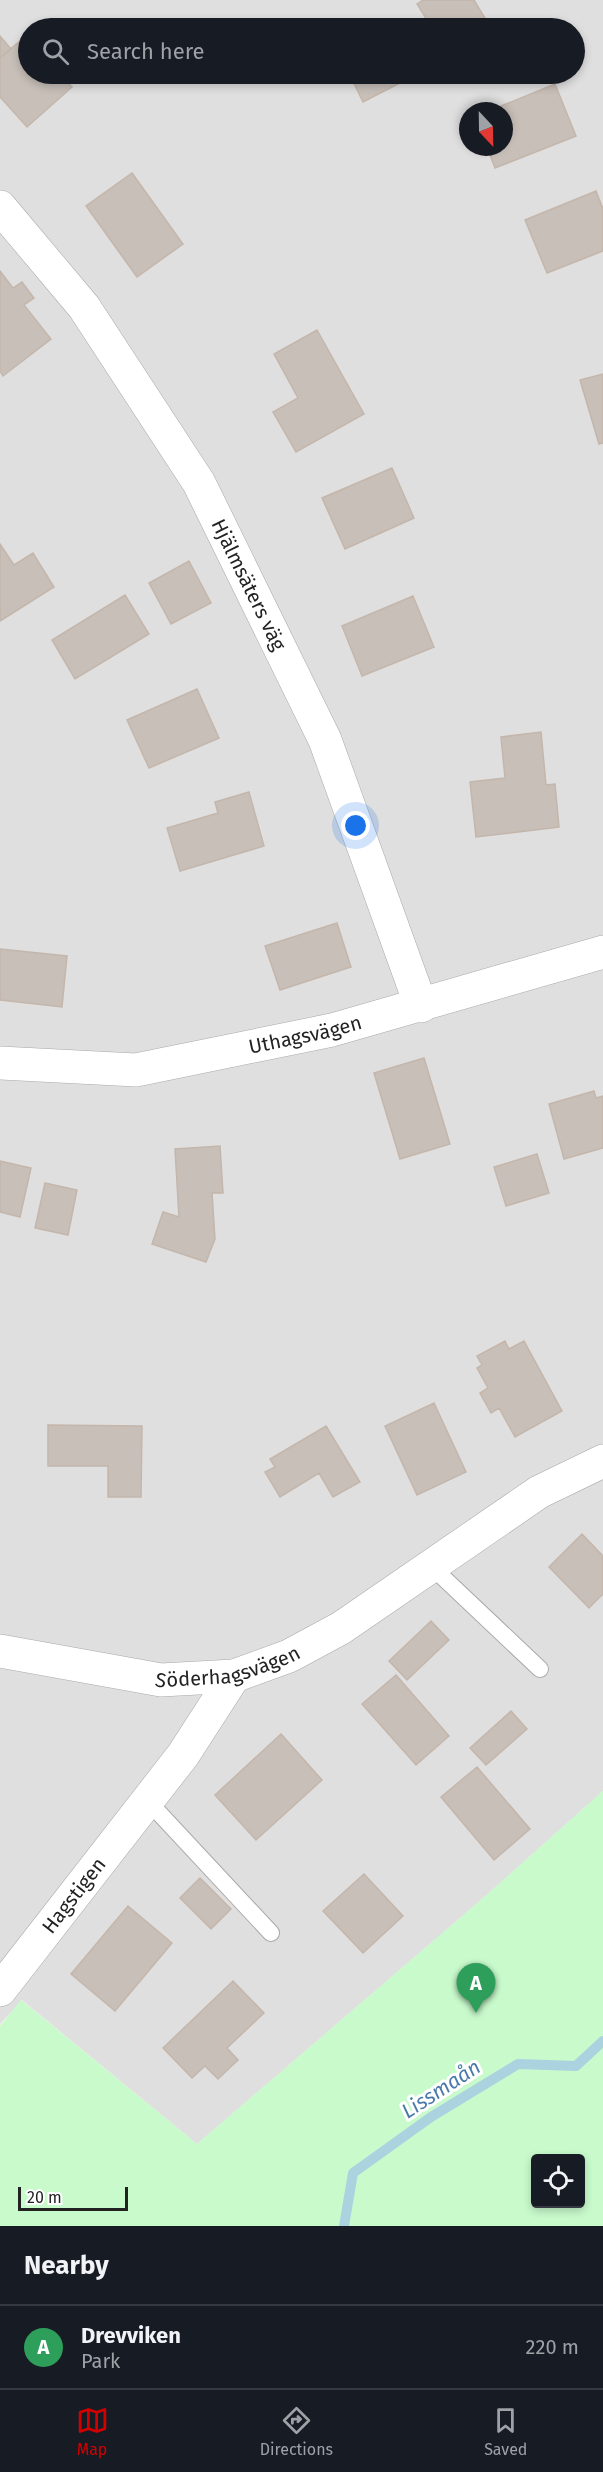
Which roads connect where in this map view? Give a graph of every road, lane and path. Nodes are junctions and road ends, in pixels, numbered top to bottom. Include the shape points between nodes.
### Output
1 (0, 207) edge
2 (603, 952) edge
3 (421, 1006) junction
4 (0, 1063) edge
5 (603, 1461) edge
6 (432, 1566) junction
7 (0, 1651) edge
8 (540, 1669) dead end
9 (234, 1676) junction
10 (147, 1800) junction
11 (271, 1934) dead end
12 (0, 1990) edge

1 - 3 street, Hjälmsäters väg via 84,307 199,483 325,740
2 - 3 street, Uthagsvägen
3 - 4 street, Uthagsvägen via 332,1030 136,1070
5 - 6 street, Söderhagsvägen via 539,1492
6 - 8 lane
6 - 9 street, Söderhagsvägen via 341,1628 289,1656
7 - 9 street, Söderhagsvägen via 161,1680
9 - 10 street, Hagstigen via 183,1755
10 - 11 lane
10 - 12 street, Hagstigen

